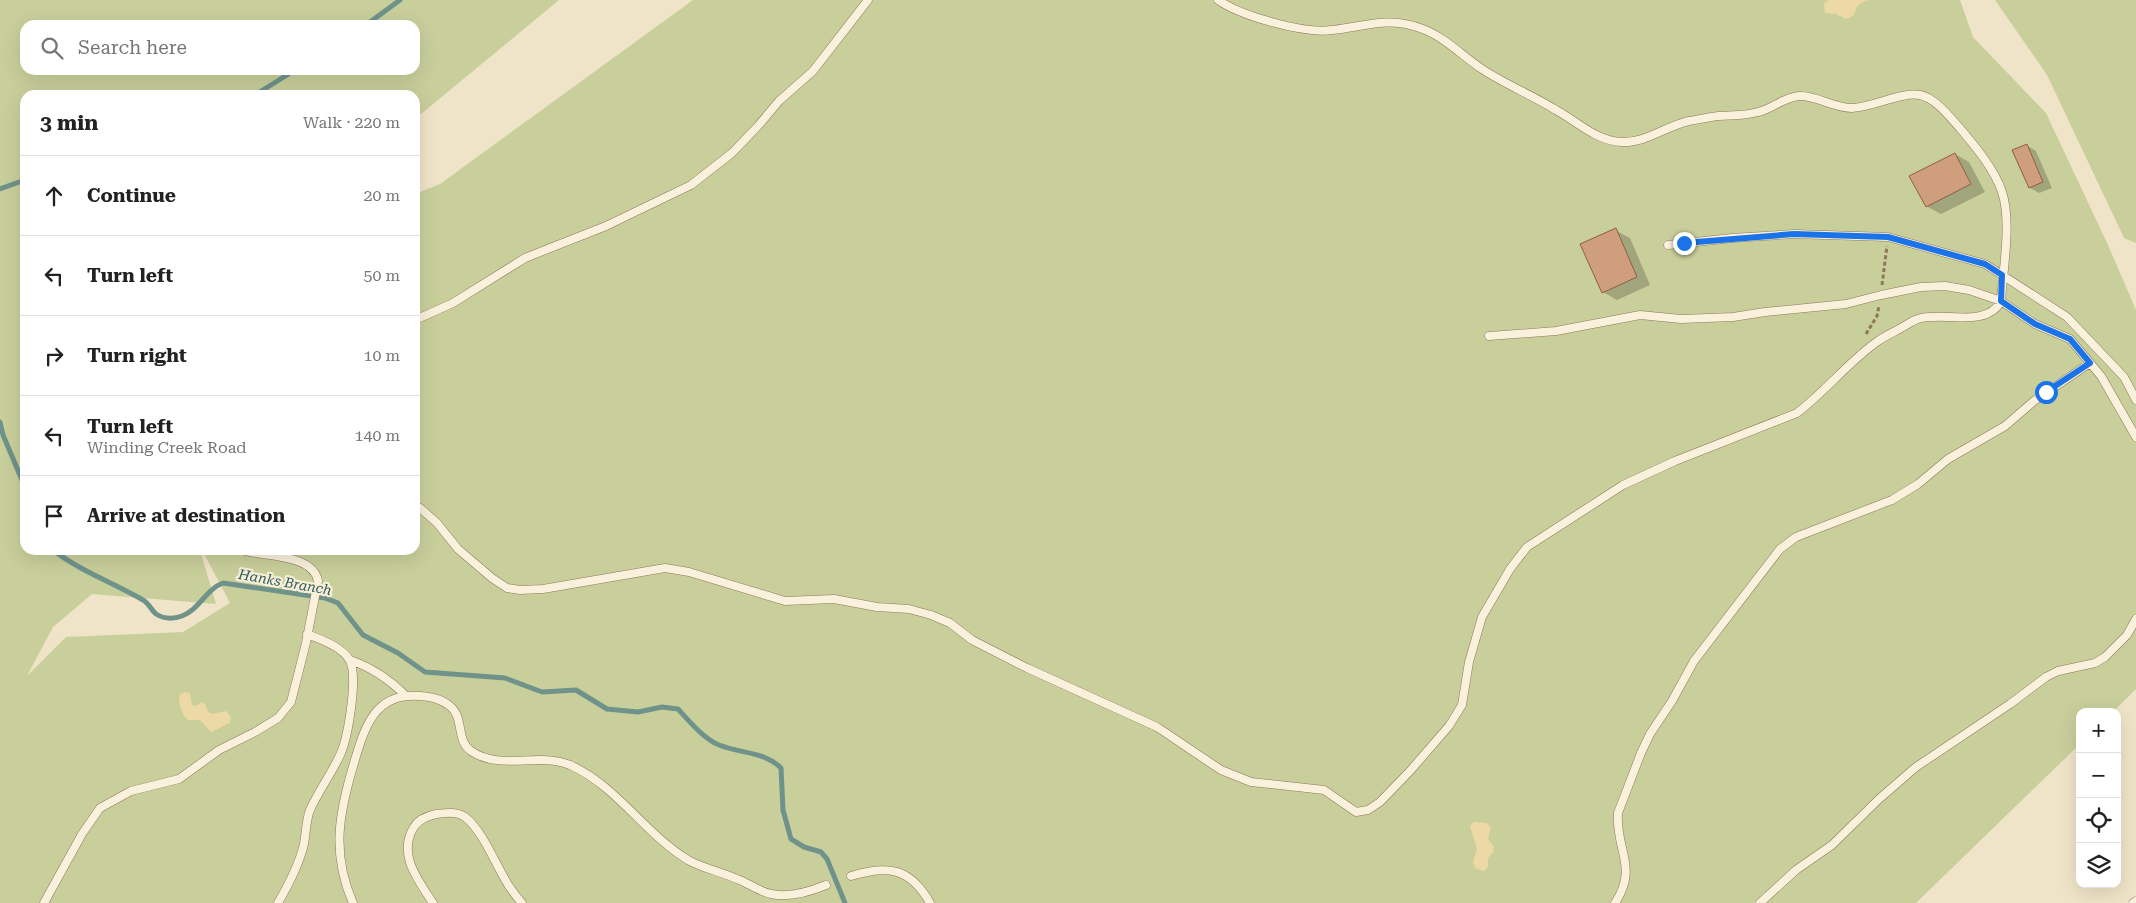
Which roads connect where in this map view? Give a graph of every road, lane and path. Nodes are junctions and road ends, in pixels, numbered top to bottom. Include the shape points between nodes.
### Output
1 (868, 0) edge
2 (1218, 0) edge
3 (1668, 245) dead end
4 (2002, 275) junction
5 (2001, 301) junction
6 (420, 318) edge
7 (1489, 336) dead end
8 (2090, 363) junction
9 (2136, 400) edge
10 (2136, 438) edge
11 (420, 510) edge
12 (268, 555) edge
13 (2136, 619) edge
14 (307, 634) junction
15 (350, 660) junction
16 (405, 695) junction
17 (851, 876) dead end
18 (826, 885) dead end
19 (44, 903) edge
20 (278, 903) edge
21 (353, 903) edge
22 (433, 903) edge
23 (522, 903) edge
24 (930, 903) edge
25 (1615, 903) edge
26 (1760, 903) edge

1 - 6 lane via 813,71 779,101 732,153 690,185 606,226 525,258 453,304
2 - 4 lane via 1249,14 1302,30 1331,31 1382,21 1419,27 1586,131 1622,142 1642,140 1682,122 1758,112 1796,96 1807,96 1844,108 1865,107 1912,94 1924,96 1942,109 1966,136 2002,192 2006,211
3 - 4 lane via 1794,234 1888,237 1985,264
4 - 5 lane
4 - 9 lane via 2067,317 2124,377
5 - 7 lane via 1945,286 1921,287 1810,309 1681,319 1640,315 1556,331
5 - 8 lane via 2035,324 2070,339
5 - 11 lane via 1998,308 1988,313 1961,318 1919,318 1878,340 1797,413 1623,485 1527,547 1482,617 1469,662 1462,705 1449,726 1380,802 1368,810 1356,812 1324,790 1251,782 1221,770 1157,728 1027,668 931,615 834,599 785,602 689,572 665,568 543,589 508,588 458,549
8 - 10 lane
8 - 25 lane via 2034,401 2005,426 1948,459 1892,500 1796,537 1780,549 1694,660 1641,753 1618,813 1627,871 1625,886
12 - 14 lane via 296,560 312,567 316,574 318,581
13 - 26 lane via 2127,634 2105,657 2046,677 1916,767 1832,845 1796,870
14 - 15 lane via 327,641
14 - 19 lane via 291,702 278,718 219,750 179,779 131,791 100,808
15 - 16 lane via 395,685
15 - 20 lane via 353,670 351,696 342,752 309,812 304,844
16 - 18 lane via 435,697 452,708 469,750 488,759 549,760 569,765 593,777 688,860 770,894 789,896
16 - 21 lane via 393,698 368,722 344,797 338,837
17 - 24 lane via 873,870 899,871
22 - 23 lane via 416,876 407,852 408,838 416,823 429,816 450,812 464,816 475,829

